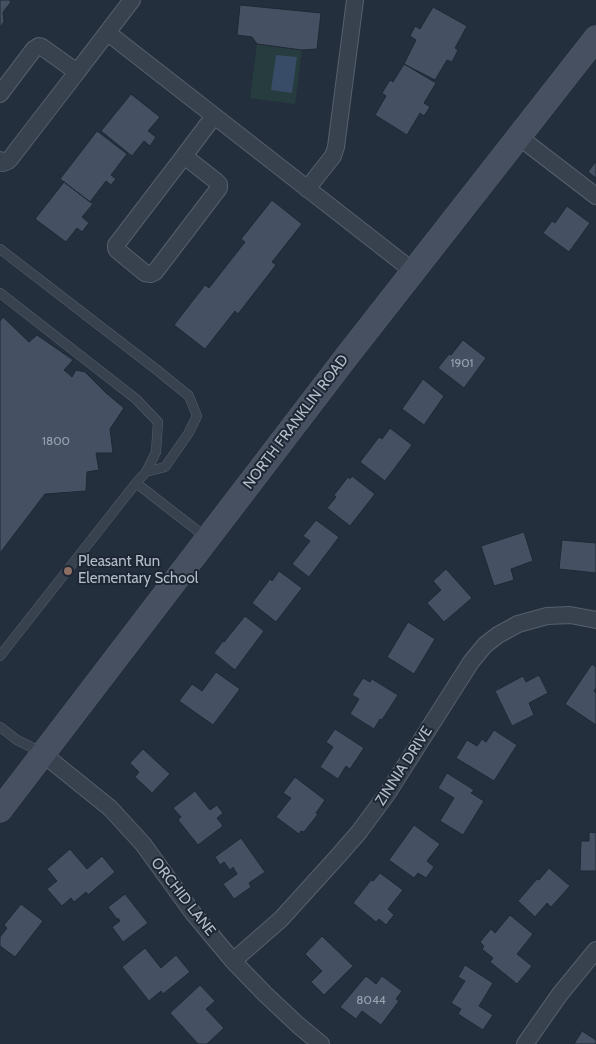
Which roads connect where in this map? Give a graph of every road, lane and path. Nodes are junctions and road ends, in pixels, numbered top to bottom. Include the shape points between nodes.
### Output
1 (132, 0) edge
2 (355, 0) edge
3 (108, 33) junction
4 (596, 38) edge
5 (77, 72) junction
6 (0, 94) edge
7 (214, 116) junction
8 (519, 137) junction
9 (184, 156) junction
10 (0, 160) edge
11 (307, 189) junction
12 (596, 196) edge
13 (0, 250) edge
14 (413, 271) junction
15 (0, 293) edge
16 (146, 472) junction
17 (136, 483) junction
18 (208, 538) junction
19 (594, 620) edge
20 (0, 656) edge
21 (0, 727) edge
22 (43, 754) junction
23 (0, 810) edge
24 (596, 950) edge
25 (234, 961) junction
26 (321, 1044) edge
27 (525, 1044) edge

1 - 3 street
2 - 11 street via 336,147 333,156
3 - 5 street
3 - 7 street
4 - 8 main road, NORTH FRANKLIN ROAD
5 - 6 street via 39,46
5 - 10 street via 8,162
7 - 9 street
7 - 11 street
8 - 12 street
8 - 14 main road, NORTH FRANKLIN ROAD
9 - 9 street via 116,245 117,250 145,273 155,272 219,188 216,180
11 - 14 street
13 - 16 lane via 188,396 197,416 188,434 165,468
14 - 18 main road, NORTH FRANKLIN ROAD
15 - 16 lane via 136,399 158,422 156,452
16 - 17 lane
17 - 18 lane
17 - 20 lane
18 - 22 main road, NORTH FRANKLIN ROAD
19 - 25 street, ZINNIA DRIVE via 547,616 504,630 485,645 359,832 286,913
21 - 22 lane
22 - 23 main road, NORTH FRANKLIN ROAD
22 - 25 street, ORCHID LANE via 110,808
24 - 27 street
25 - 26 street, ORCHID LANE

